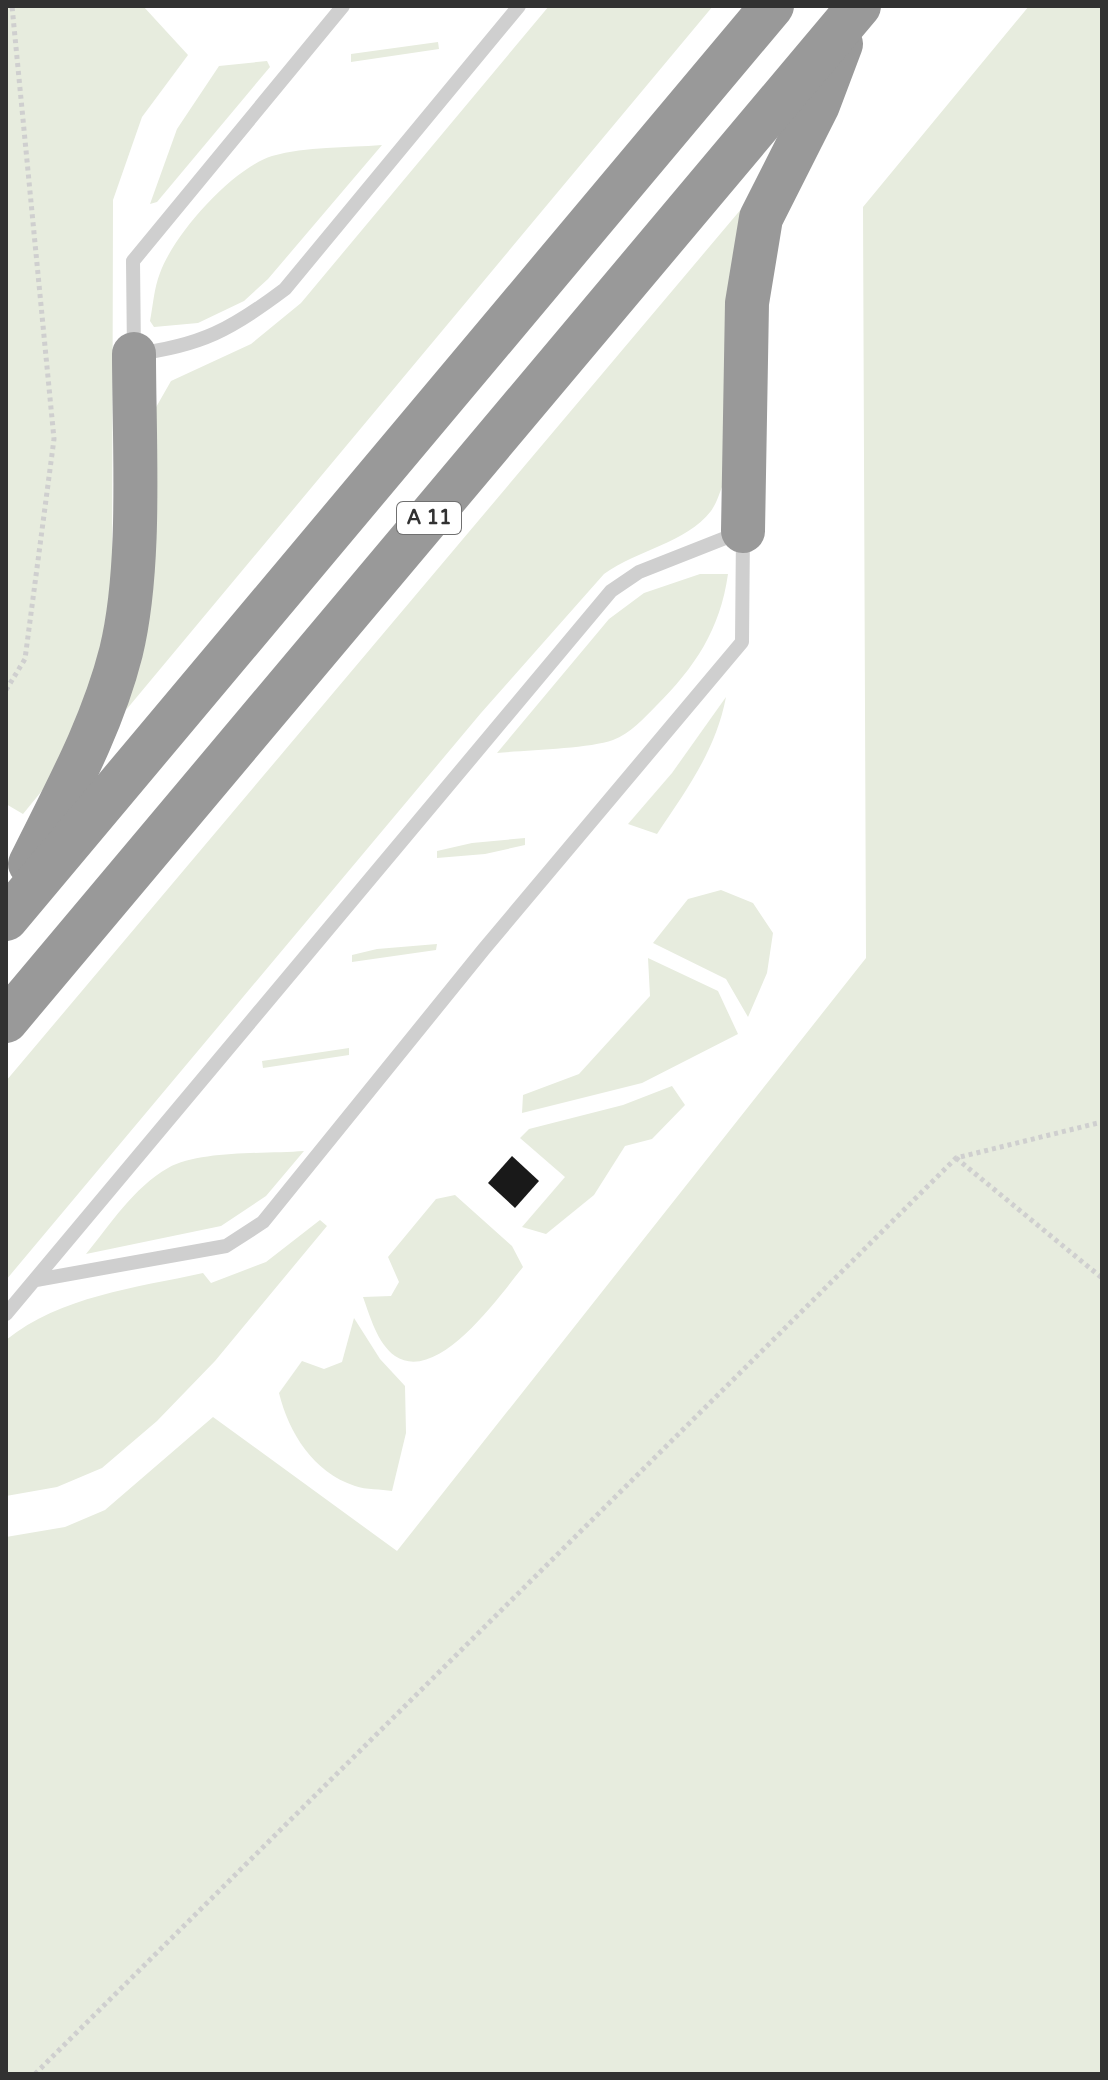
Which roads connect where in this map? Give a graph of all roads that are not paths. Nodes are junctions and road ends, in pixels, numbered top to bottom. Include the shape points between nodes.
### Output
1 (343, 6) edge
2 (519, 6) edge
3 (772, 6) edge
4 (855, 10) edge
5 (134, 354) junction
6 (743, 531) junction
7 (6, 911) edge
8 (6, 919) edge
9 (6, 1021) edge
10 (36, 1280) junction
11 (6, 1314) edge

1 - 5 lane via 133,261
2 - 5 lane via 285,289 238,324 180,349
3 - 8 highway, A 11
4 - 6 highway via 818,105 761,218 747,303
4 - 9 highway, A 11
5 - 7 highway via 133,567 121,651 93,736
6 - 10 lane via 639,572 611,591
6 - 10 lane via 742,642 263,1222 226,1246
10 - 11 lane

